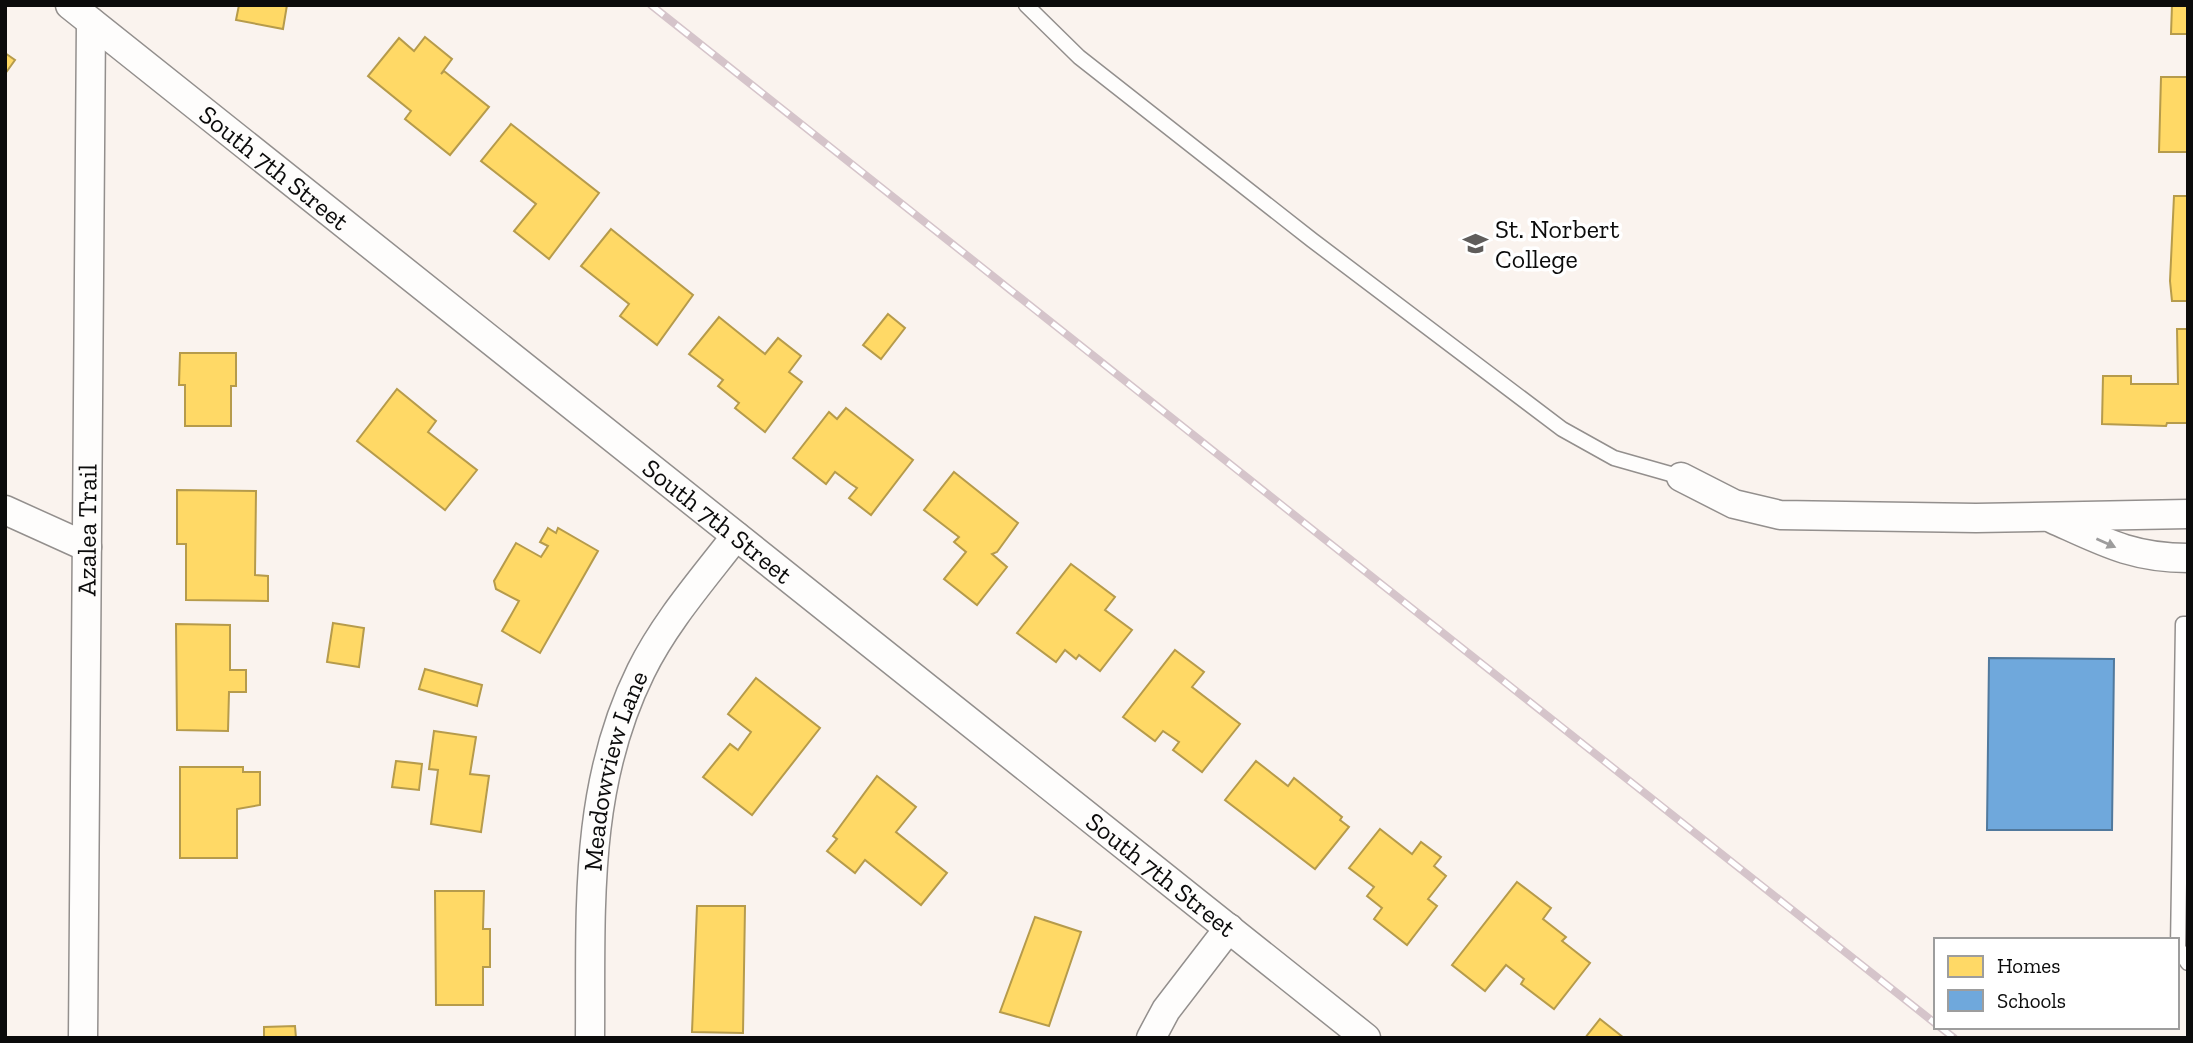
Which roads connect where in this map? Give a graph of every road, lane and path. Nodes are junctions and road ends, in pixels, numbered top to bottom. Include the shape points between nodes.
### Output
1 (1026, 5) edge
2 (80, 14) edge
3 (1681, 477) joint
4 (5, 510) edge
5 (2188, 513) edge
6 (2044, 515) junction
7 (736, 536) junction
8 (87, 547) junction
9 (2188, 558) edge
10 (2188, 624) edge
11 (1229, 928) junction
12 (2178, 938) edge
13 (83, 1038) edge
14 (590, 1038) edge
15 (1151, 1038) edge
16 (1366, 1038) edge

1 - 3 lane via 1079,57 1562,429 1614,457
2 - 7 street, South 7th Street
2 - 8 street, Azalea Trail
3 - 6 street via 1734,504 1780,515 1976,519
4 - 8 street
5 - 6 street
6 -> 9 street via 2124,551
7 - 11 street, South 7th Street
7 - 14 street, Meadowview Lane via 666,629 641,670 617,725 599,795 591,862
8 - 13 street, Azalea Trail
10 - 12 lane via 2183,624
11 - 15 street via 1166,1010
11 - 16 street, South 7th Street

